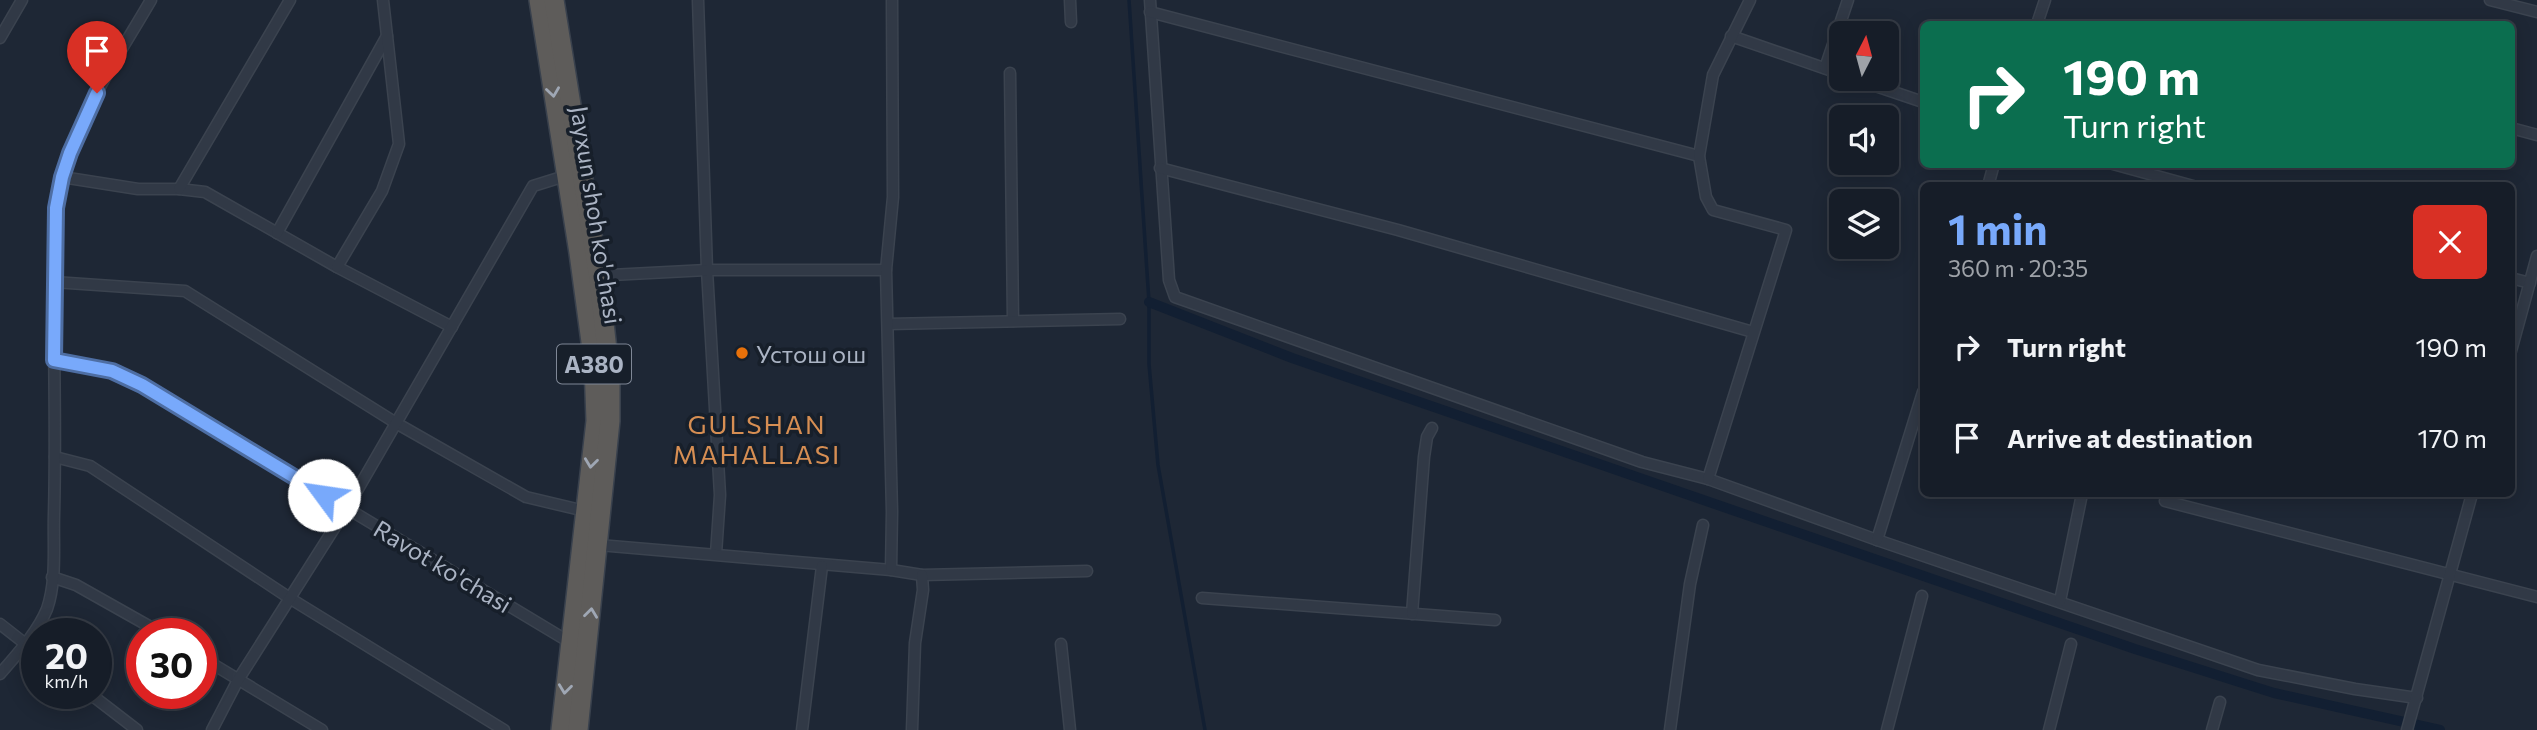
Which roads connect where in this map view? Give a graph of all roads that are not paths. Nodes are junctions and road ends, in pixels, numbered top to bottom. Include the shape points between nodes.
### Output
1 (22, 0) edge
2 (151, 0) edge
3 (290, 0) edge
4 (383, 0) edge
5 (539, 0) edge
6 (554, 0) edge
7 (698, 0) edge
8 (892, 0) edge
9 (1070, 0) edge
10 (1150, 0) edge
11 (1750, 0) edge
12 (1848, 0) edge
13 (2045, 0) edge
14 (2490, 0) edge
15 (1150, 12) junction
16 (2537, 12) edge
17 (2039, 21) edge
18 (1071, 22) dead end
19 (387, 36) junction
20 (1731, 36) junction
21 (0, 38) edge
22 (1825, 68) junction
23 (1829, 70) edge
24 (1010, 73) dead end
25 (1891, 91) edge
26 (1920, 101) edge
27 (2515, 129) edge
28 (2537, 135) edge
29 (1699, 156) junction
30 (1160, 168) junction
31 (2121, 168) edge
32 (565, 176) junction
33 (62, 177) junction
34 (2145, 180) edge
35 (179, 189) junction
36 (277, 233) junction
37 (2537, 256) edge
38 (337, 267) junction
39 (707, 270) junction
40 (886, 270) junction
41 (598, 278) junction
42 (2515, 279) edge
43 (54, 282) junction
44 (2529, 283) junction
45 (1120, 320) dead end
46 (1013, 321) junction
47 (888, 324) junction
48 (452, 327) junction
49 (1753, 332) junction
50 (2515, 336) edge
51 (54, 360) junction
52 (1920, 402) edge
53 (396, 423) junction
54 (1432, 428) dead end
55 (55, 457) junction
56 (1708, 479) junction
57 (2081, 497) edge
58 (2471, 497) edge
59 (2165, 501) dead end
60 (347, 508) junction
61 (585, 511) junction
62 (1703, 526) dead end
63 (1877, 540) junction
64 (599, 545) junction
65 (716, 554) junction
66 (822, 566) junction
67 (891, 570) junction
68 (1087, 571) dead end
69 (922, 575) junction
70 (2449, 575) junction
71 (52, 577) junction
72 (1922, 596) dead end
73 (2537, 597) edge
74 (1202, 598) dead end
75 (290, 599) junction
76 (2060, 601) junction
77 (1412, 614) junction
78 (42, 618) edge
79 (135, 618) edge
80 (1495, 620) dead end
81 (0, 624) edge
82 (21, 642) edge
83 (570, 643) junction
84 (1060, 644) dead end
85 (2071, 644) dead end
86 (21, 650) edge
87 (217, 667) edge
88 (0, 674) edge
89 (239, 680) junction
90 (2417, 698) junction
91 (2220, 702) dead end
92 (110, 709) edge
93 (137, 730) edge
94 (212, 730) edge
95 (322, 730) edge
96 (504, 730) edge
97 (561, 730) edge
98 (578, 730) edge
99 (802, 730) edge
100 (912, 730) edge
101 (1070, 730) edge
102 (1670, 730) edge
103 (1887, 730) edge
104 (2049, 730) edge
105 (2211, 730) edge
106 (2407, 730) edge

1 - 21 street
2 - 33 street via 97,93
3 - 35 street
4 - 19 street
5 -> 32 highway, Jayxun shoh ko'chasi / A380
6 - 41 highway, Jayxun shoh ko'chasi / A380
7 - 39 street
8 - 40 street via 893,197
9 - 18 street
10 - 15 street
11 - 20 street
12 - 22 street
13 - 17 street
14 - 16 street
15 - 29 street
15 - 30 street
19 - 36 street
19 - 38 street via 399,144 382,191
20 - 22 street
20 - 29 street via 1713,75
22 - 23 street
24 - 46 street
25 - 26 street
27 - 28 street
29 - 49 street via 1706,197 1713,210 1786,230
30 - 49 street via 1398,230
30 - 56 street via 1168,280 1175,297 1642,462
31 - 34 street
32 - 48 street via 533,186
32 -> 61 highway, Jayxun shoh ko'chasi / A380 via 594,364 596,421
33 - 35 street via 138,189
33 - 43 street via 56,208
35 - 36 street via 205,192
36 - 38 street
37 - 44 street
38 - 48 street
39 - 40 street
39 - 41 street
39 - 65 street via 720,495
40 - 47 street
41 - 64 highway, Jayxun shoh ko'chasi / A380 via 610,421
42 - 44 street
43 - 51 street
43 - 53 street via 186,291
44 - 50 street
45 - 46 street
46 - 47 street
47 - 67 street
48 - 53 street
49 - 56 street
51 - 55 street
51 - 60 street, Ravot ko'chasi via 112,371 142,385
52 - 63 street
53 - 60 street
53 - 61 street via 526,497
54 - 77 street via 1424,457
55 - 71 street
55 - 75 street via 90,466
56 - 63 street
57 - 76 street
58 - 70 street
59 - 70 street
60 - 75 street
60 - 83 street, Ravot ko'chasi
61 - 83 highway, Jayxun shoh ko'chasi / A380
62 - 102 street via 1689,584
63 - 76 street
64 - 65 street
98 -> 64 highway, Jayxun shoh ko'chasi / A380
65 - 66 street
66 - 67 street
66 - 99 street
67 - 69 street
68 - 69 street
69 - 100 street
70 - 73 street
70 - 90 street
71 - 78 street
71 - 79 street via 76,585
72 - 103 street
74 - 77 street
75 - 89 street
75 - 96 street
76 - 90 street via 2258,670
77 - 80 street
81 - 82 street
83 -> 97 highway, Jayxun shoh ko'chasi / A380
84 - 101 street
85 - 104 street
86 - 88 street
87 - 89 street
89 - 94 street
89 - 95 street
90 - 106 street
91 - 105 street
92 - 93 street

